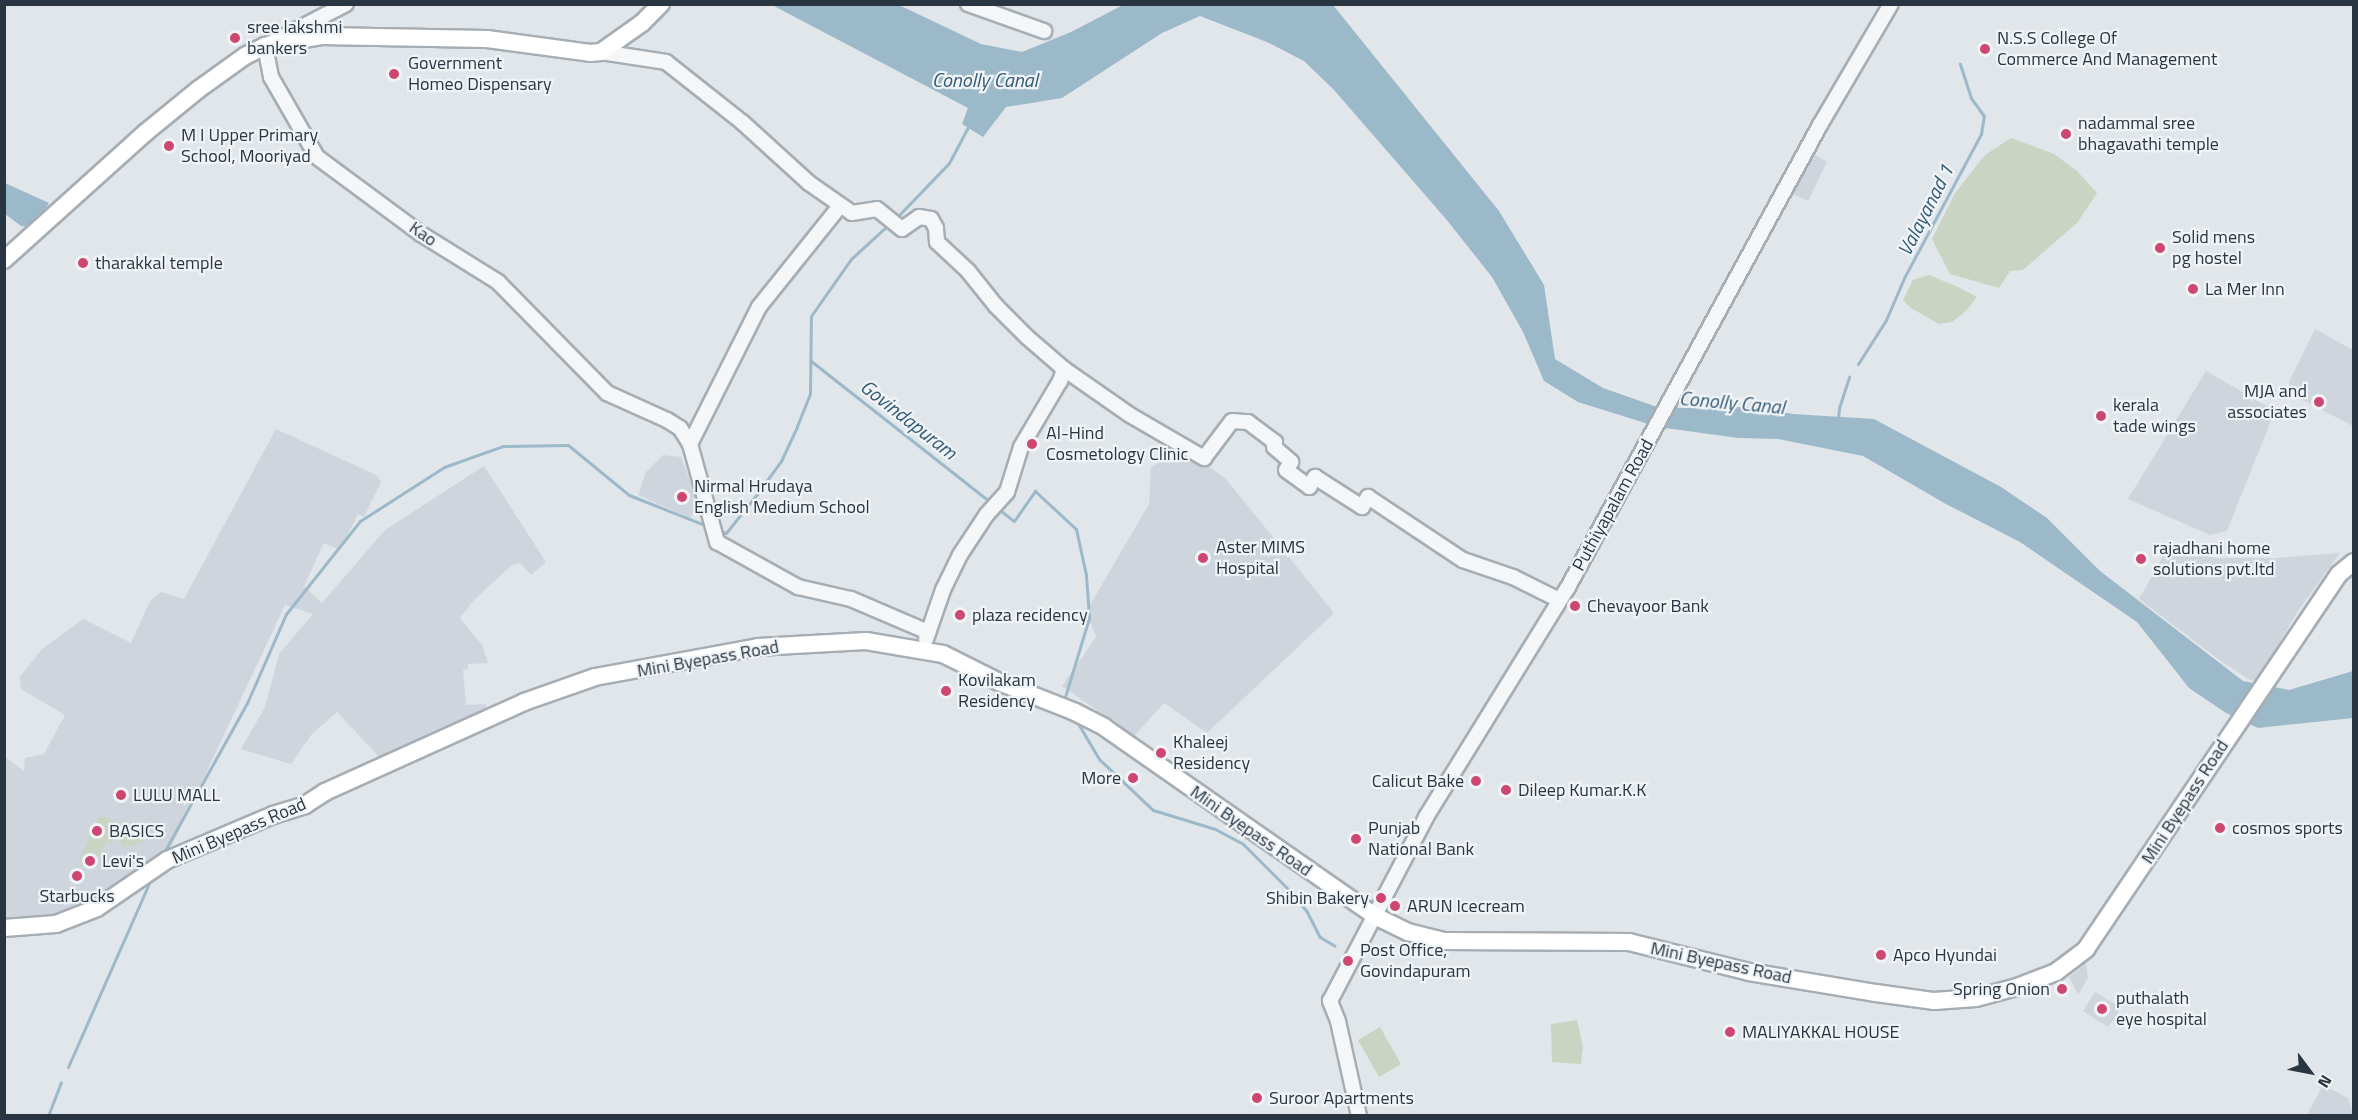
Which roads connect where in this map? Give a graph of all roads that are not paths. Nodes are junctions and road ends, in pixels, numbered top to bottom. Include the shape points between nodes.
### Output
1 (346, 4) edge
2 (661, 4) edge
3 (968, 4) edge
4 (1890, 4) edge
5 (1044, 31) dead end
6 (265, 46) junction
7 (601, 52) junction
8 (840, 206) junction
9 (4, 260) edge
10 (1064, 369) junction
11 (690, 444) junction
12 (2354, 562) edge
13 (1559, 600) junction
14 (928, 632) junction
15 (923, 649) junction
16 (1375, 916) junction
17 (4, 928) edge
18 (1359, 1116) edge

1 - 6 street
2 - 7 main road
3 - 5 street
4 - 13 street, Puthiyapalam Road
6 - 7 main road via 321,36 487,39
6 - 9 main road via 245,56 181,104
6 - 11 street, Kao via 271,77 317,157 421,234 498,282 607,393 667,420 680,428
7 - 8 street via 666,62
8 - 10 street via 852,213 877,209 902,229 919,217 928,217 934,223 937,242 968,271 996,306
8 - 11 street via 759,307
10 - 13 street via 1204,458 1232,421 1248,422 1275,442 1274,447 1291,462 1286,470 1309,487 1315,477 1362,507 1368,497 1463,560 1513,577
10 - 14 street via 1021,447 1007,492 960,555
11 - 14 street via 717,542 798,587 851,599
12 - 16 main road, Mini Byepass Road via 2339,574 2086,949 2056,972 2017,987 1976,998 1934,1001 1749,972 1629,942 1444,941 1408,932
13 - 16 street, Puthiyapalam Road via 1426,818
14 - 15 street
15 - 16 main road, Mini Byepass Road via 943,654 1104,727
15 - 17 main road, Mini Byepass Road via 866,641 758,647 595,677 524,702 325,792 305,805 167,860 97,908 56,924
16 - 18 street, Puthiyapalam Road via 1330,1001

